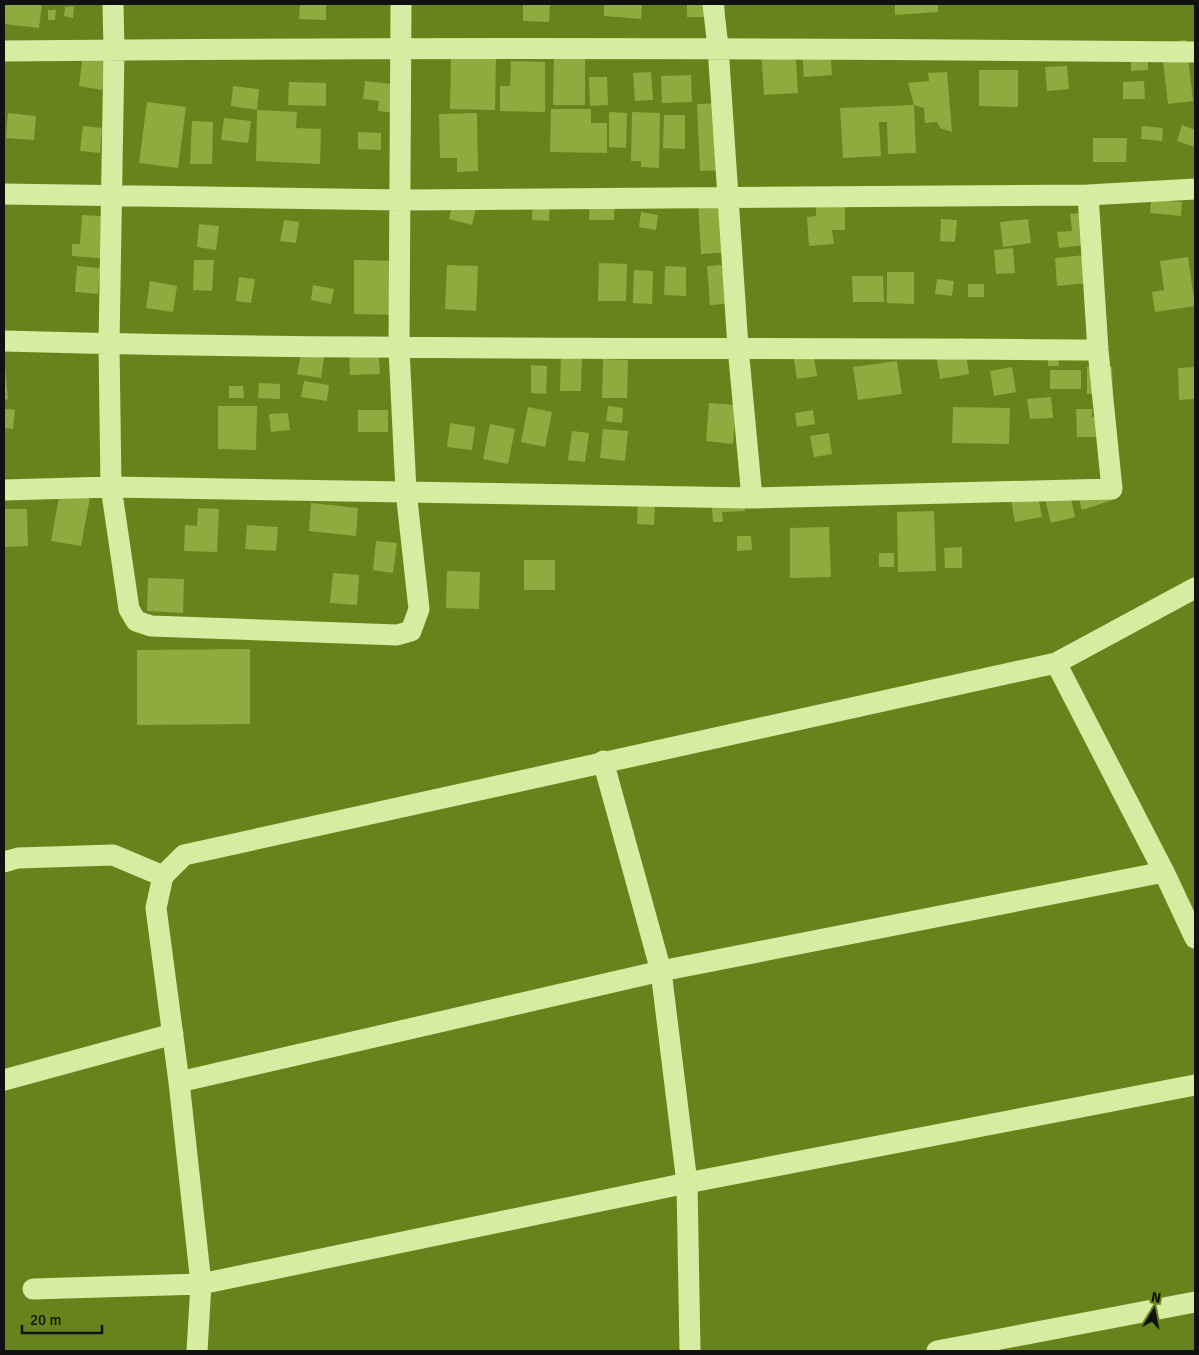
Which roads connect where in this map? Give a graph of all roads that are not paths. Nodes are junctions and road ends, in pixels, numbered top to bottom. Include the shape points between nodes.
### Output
1 (112, 4) edge
2 (401, 4) edge
3 (713, 4) edge
4 (401, 47) junction
5 (718, 47) junction
6 (114, 50) junction
7 (4, 51) edge
8 (1195, 52) edge
9 (1195, 189) edge
10 (4, 194) edge
11 (110, 194) junction
12 (1088, 195) junction
13 (729, 197) junction
14 (402, 200) junction
15 (4, 341) edge
16 (109, 344) junction
17 (738, 347) junction
18 (399, 349) junction
19 (1098, 350) junction
20 (112, 487) junction
21 (4, 490) edge
22 (406, 491) junction
23 (752, 498) junction
24 (1195, 588) edge
25 (1056, 663) junction
26 (603, 761) junction
27 (4, 862) edge
28 (1164, 872) junction
29 (163, 876) junction
30 (1195, 938) edge
31 (661, 971) junction
32 (172, 1034) junction
33 (4, 1080) edge
34 (179, 1082) junction
35 (1195, 1086) edge
36 (687, 1183) junction
37 (201, 1284) junction
38 (33, 1289) dead end
39 (1195, 1302) edge
40 (197, 1351) edge
41 (690, 1351) edge
42 (937, 1351) edge

1 - 6 street
2 - 4 street
3 - 5 street
4 - 5 street
4 - 6 street
4 - 14 street
5 - 8 street
5 - 13 street
6 - 7 street
6 - 11 street
9 - 12 street
10 - 11 street
11 - 14 street
11 - 16 street
12 - 13 street
12 - 19 street
13 - 14 street
13 - 17 street
14 - 18 street
15 - 16 street
16 - 18 street
16 - 20 street
17 - 18 street
17 - 19 street
17 - 23 street
18 - 22 street
19 - 23 street via 1112,489
20 - 21 street
20 - 22 street
20 - 22 street via 129,609 136,621 151,626 396,635 411,631 419,609
22 - 23 street
24 - 25 street
25 - 26 street
25 - 28 street
26 - 29 street via 184,855
26 - 31 street
27 - 29 street via 18,858 113,855
28 - 30 street
28 - 31 street
29 - 32 street via 156,908
31 - 34 street
31 - 36 street
32 - 33 street
32 - 34 street
34 - 37 street
35 - 36 street
36 - 37 street
36 - 41 street
37 - 38 street
37 - 40 street
39 - 42 street

